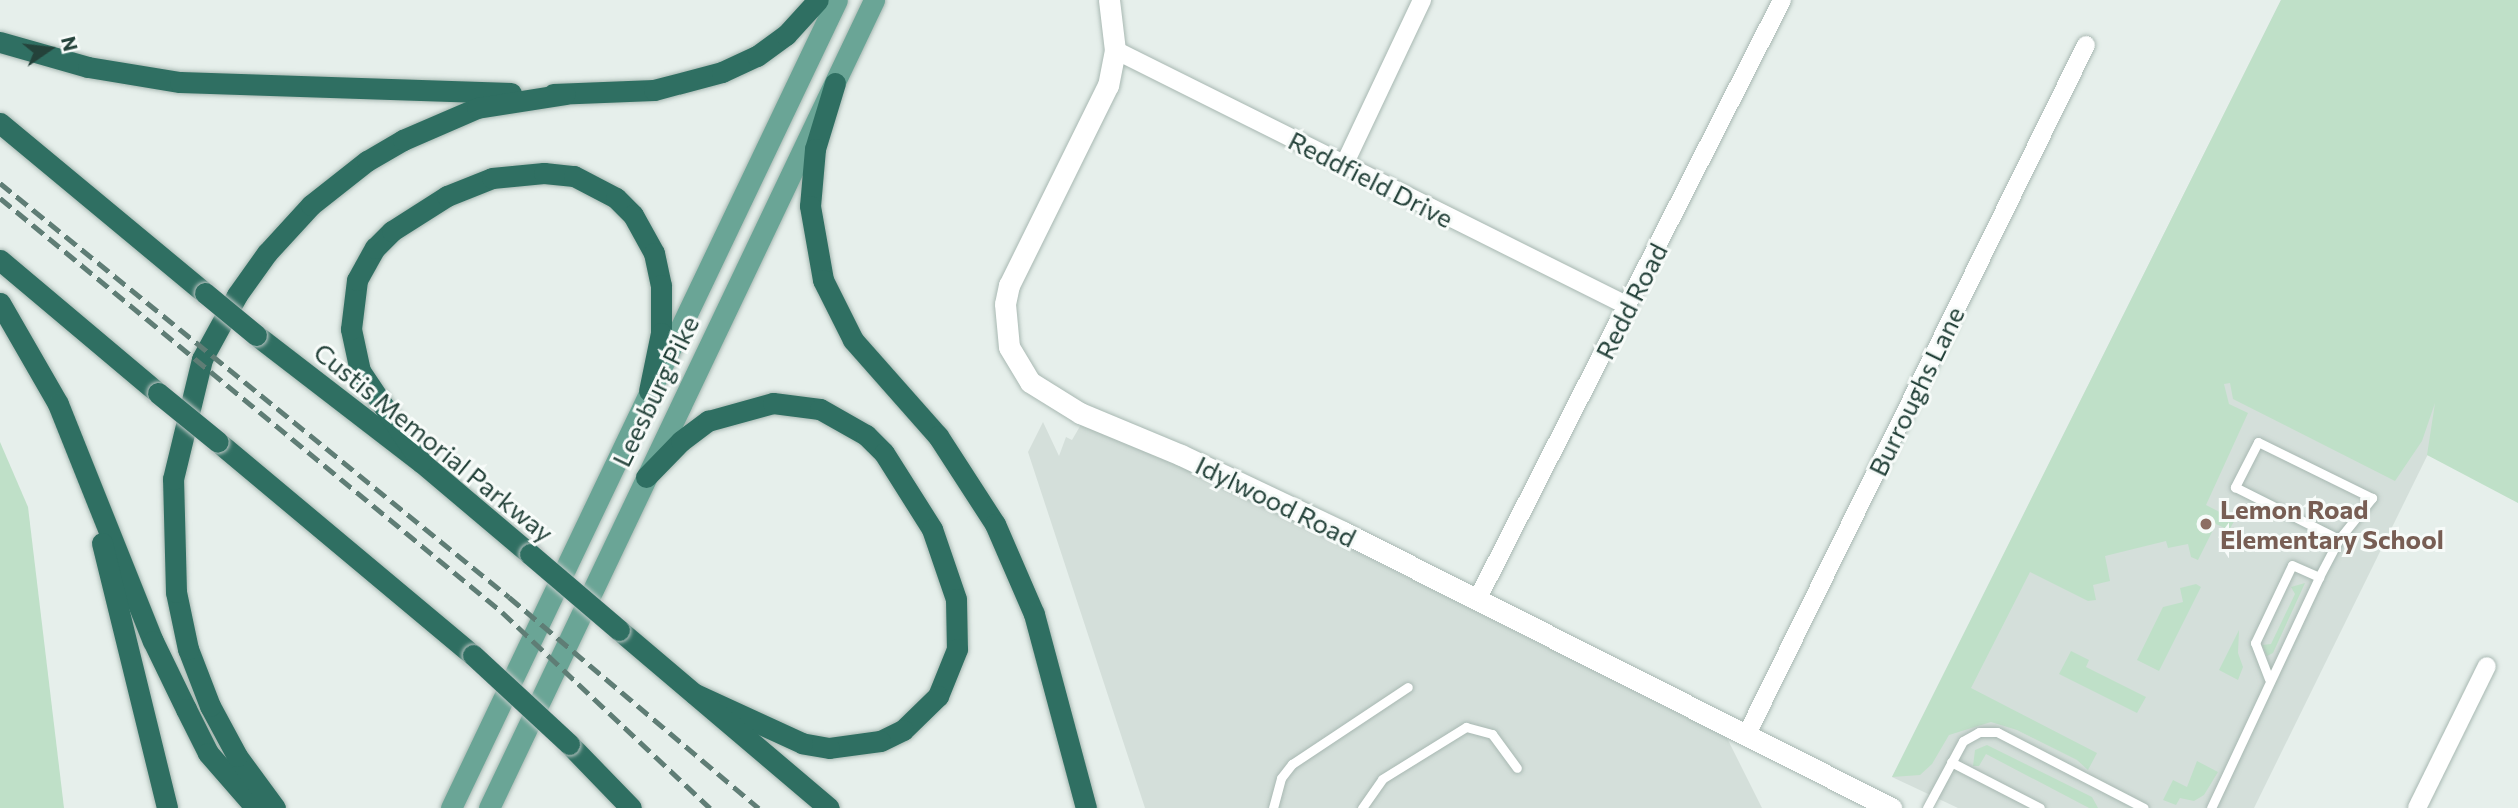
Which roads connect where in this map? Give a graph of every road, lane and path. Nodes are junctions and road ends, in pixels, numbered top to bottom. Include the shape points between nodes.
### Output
1 (818, 0) edge
2 (837, 0) edge
3 (874, 0) edge
4 (1110, 0) edge
5 (1422, 0) edge
6 (1782, 0) edge
7 (0, 42) edge
8 (2086, 45) dead end
9 (1115, 50) junction
10 (835, 83) junction
11 (565, 94) junction
12 (0, 123) edge
13 (1344, 165) junction
14 (0, 260) edge
15 (0, 303) edge
16 (1628, 306) junction
17 (649, 391) junction
18 (74, 444) junction
19 (421, 462) junction
20 (646, 477) junction
21 (2339, 539) junction
22 (2319, 577) junction
23 (1477, 600) junction
24 (2487, 666) dead end
25 (2269, 680) junction
26 (1408, 687) dead end
27 (695, 694) junction
28 (1746, 736) junction
29 (1951, 762) junction
30 (1517, 768) dead end
31 (167, 808) edge
32 (256, 808) edge
33 (275, 808) edge
34 (451, 808) edge
35 (489, 808) edge
36 (631, 808) edge
37 (829, 808) edge
38 (1086, 808) edge
39 (1273, 808) edge
40 (1362, 808) edge
41 (1891, 808) edge
42 (1927, 808) edge
43 (2040, 808) edge
44 (2144, 808) edge
45 (2211, 808) edge
46 (2417, 808) edge

1 - 11 highway via 786,35 757,56 722,72 654,90
2 - 17 main road, Leesburg Pike
3 - 10 main road, Leesburg Pike
4 - 9 main road, Idylwood Road
5 - 13 street
6 - 16 street, Redd Road
7 - 11 highway via 88,67 180,82
8 - 28 street, Burroughs Lane
9 - 13 street, Reddfield Drive
9 - 23 main road, Idylwood Road via 1108,85 1009,285 1004,326 1018,366 1045,394 1080,413 1181,455
10 - 20 main road, Leesburg Pike
10 - 38 highway via 815,149 810,206 823,280 853,341 938,436 1000,535 1034,614
11 - 33 highway via 468,111 367,161 311,205 280,237 237,295 202,359 173,479 176,592 188,649 210,705 237,756
12 - 19 highway, Custis Memorial Parkway, bridge via 256,335
13 - 16 street, Reddfield Drive
14 - 36 highway, bridge via 473,655
15 - 18 highway via 37,362
16 - 23 street, Redd Road
17 - 19 highway via 660,332 661,285 654,253 633,215 616,198 574,176 544,173 492,178 447,196 392,231 375,248 358,280 351,329 360,371
17 - 34 main road, Leesburg Pike
18 - 31 highway
18 - 32 highway via 153,641 186,709 208,753
19 - 27 highway, Custis Memorial Parkway, bridge
20 - 27 highway via 708,421 773,403 820,409 866,435 884,453 932,529 956,598 957,649 944,685 922,715 880,740 829,748 802,743
20 - 35 main road, Leesburg Pike
21 - 21 lane via 2372,498 2258,442 2235,486
21 - 22 lane
22 - 25 lane
22 - 25 lane via 2292,565 2255,643
23 - 28 main road, Idylwood Road
24 - 46 street
25 - 45 lane via 2255,707 2251,729
26 - 39 lane via 1308,753 1281,778
27 - 37 highway, Custis Memorial Parkway
28 - 41 main road, Idylwood Road
29 - 42 lane
29 - 43 lane
29 - 44 lane via 1963,741 1979,732 1997,732
30 - 40 lane via 1492,734 1466,727 1382,779

